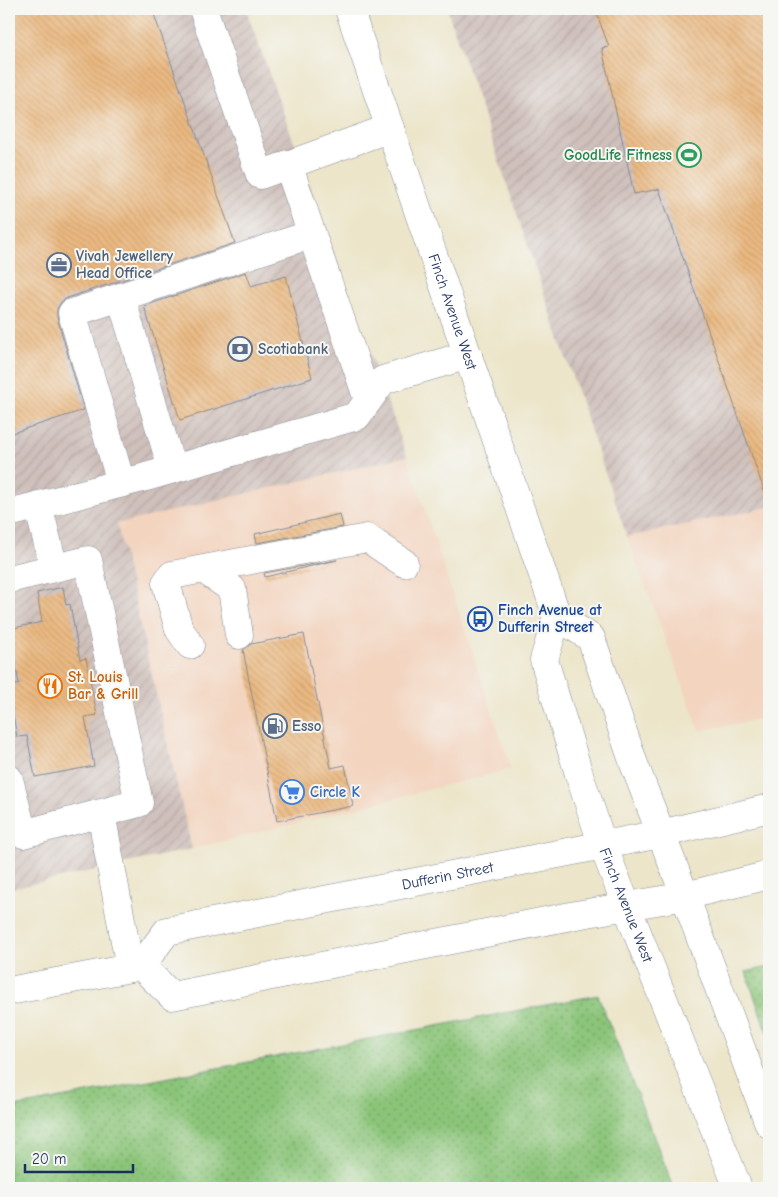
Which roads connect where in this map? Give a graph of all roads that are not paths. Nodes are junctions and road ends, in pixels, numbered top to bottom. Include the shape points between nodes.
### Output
1 (204, 9) edge
2 (349, 9) edge
3 (390, 128) junction
4 (288, 164) junction
5 (312, 234) junction
6 (122, 297) junction
7 (468, 355) junction
8 (368, 400) junction
9 (172, 470) junction
10 (121, 483) junction
11 (38, 505) junction
12 (9, 513) edge
13 (404, 563) dead end
14 (54, 568) junction
15 (203, 569) junction
16 (9, 579) edge
17 (557, 616) junction
18 (239, 635) dead end
19 (190, 645) dead end
20 (9, 779) edge
21 (769, 808) edge
22 (101, 813) junction
23 (660, 834) junction
24 (603, 846) junction
25 (769, 875) edge
26 (685, 896) junction
27 (627, 906) junction
28 (136, 967) junction
29 (9, 991) edge
30 (769, 1124) edge
31 (738, 1188) edge

1 - 4 main road via 260,174
2 - 3 main road, Finch Avenue West
3 - 4 main road
3 - 7 main road, Finch Avenue West
4 - 5 main road
5 - 6 main road
5 - 8 main road
6 - 9 main road
6 - 10 main road via 72,313
7 - 8 main road via 383,380
7 - 17 main road, Finch Avenue West
8 - 9 main road via 357,416
9 - 10 main road
10 - 11 main road
11 - 12 main road
11 - 14 main road
13 - 15 main road via 367,538
14 - 16 main road
14 - 22 main road via 88,560 138,803
15 - 18 main road via 232,589
15 - 19 main road via 172,575 166,583 179,629
17 - 23 main road via 590,638
17 - 24 main road, Finch Avenue West via 544,660
20 - 22 main road via 23,834
21 - 23 main road, Dufferin Street
22 - 28 main road
23 - 24 main road, Dufferin Street
23 - 26 main road
24 - 27 main road, Finch Avenue West
24 - 28 main road, Dufferin Street via 167,931
25 - 26 main road
26 - 27 main road
26 - 30 main road
27 - 28 main road via 172,996
27 - 31 main road, Finch Avenue West
28 - 29 main road

